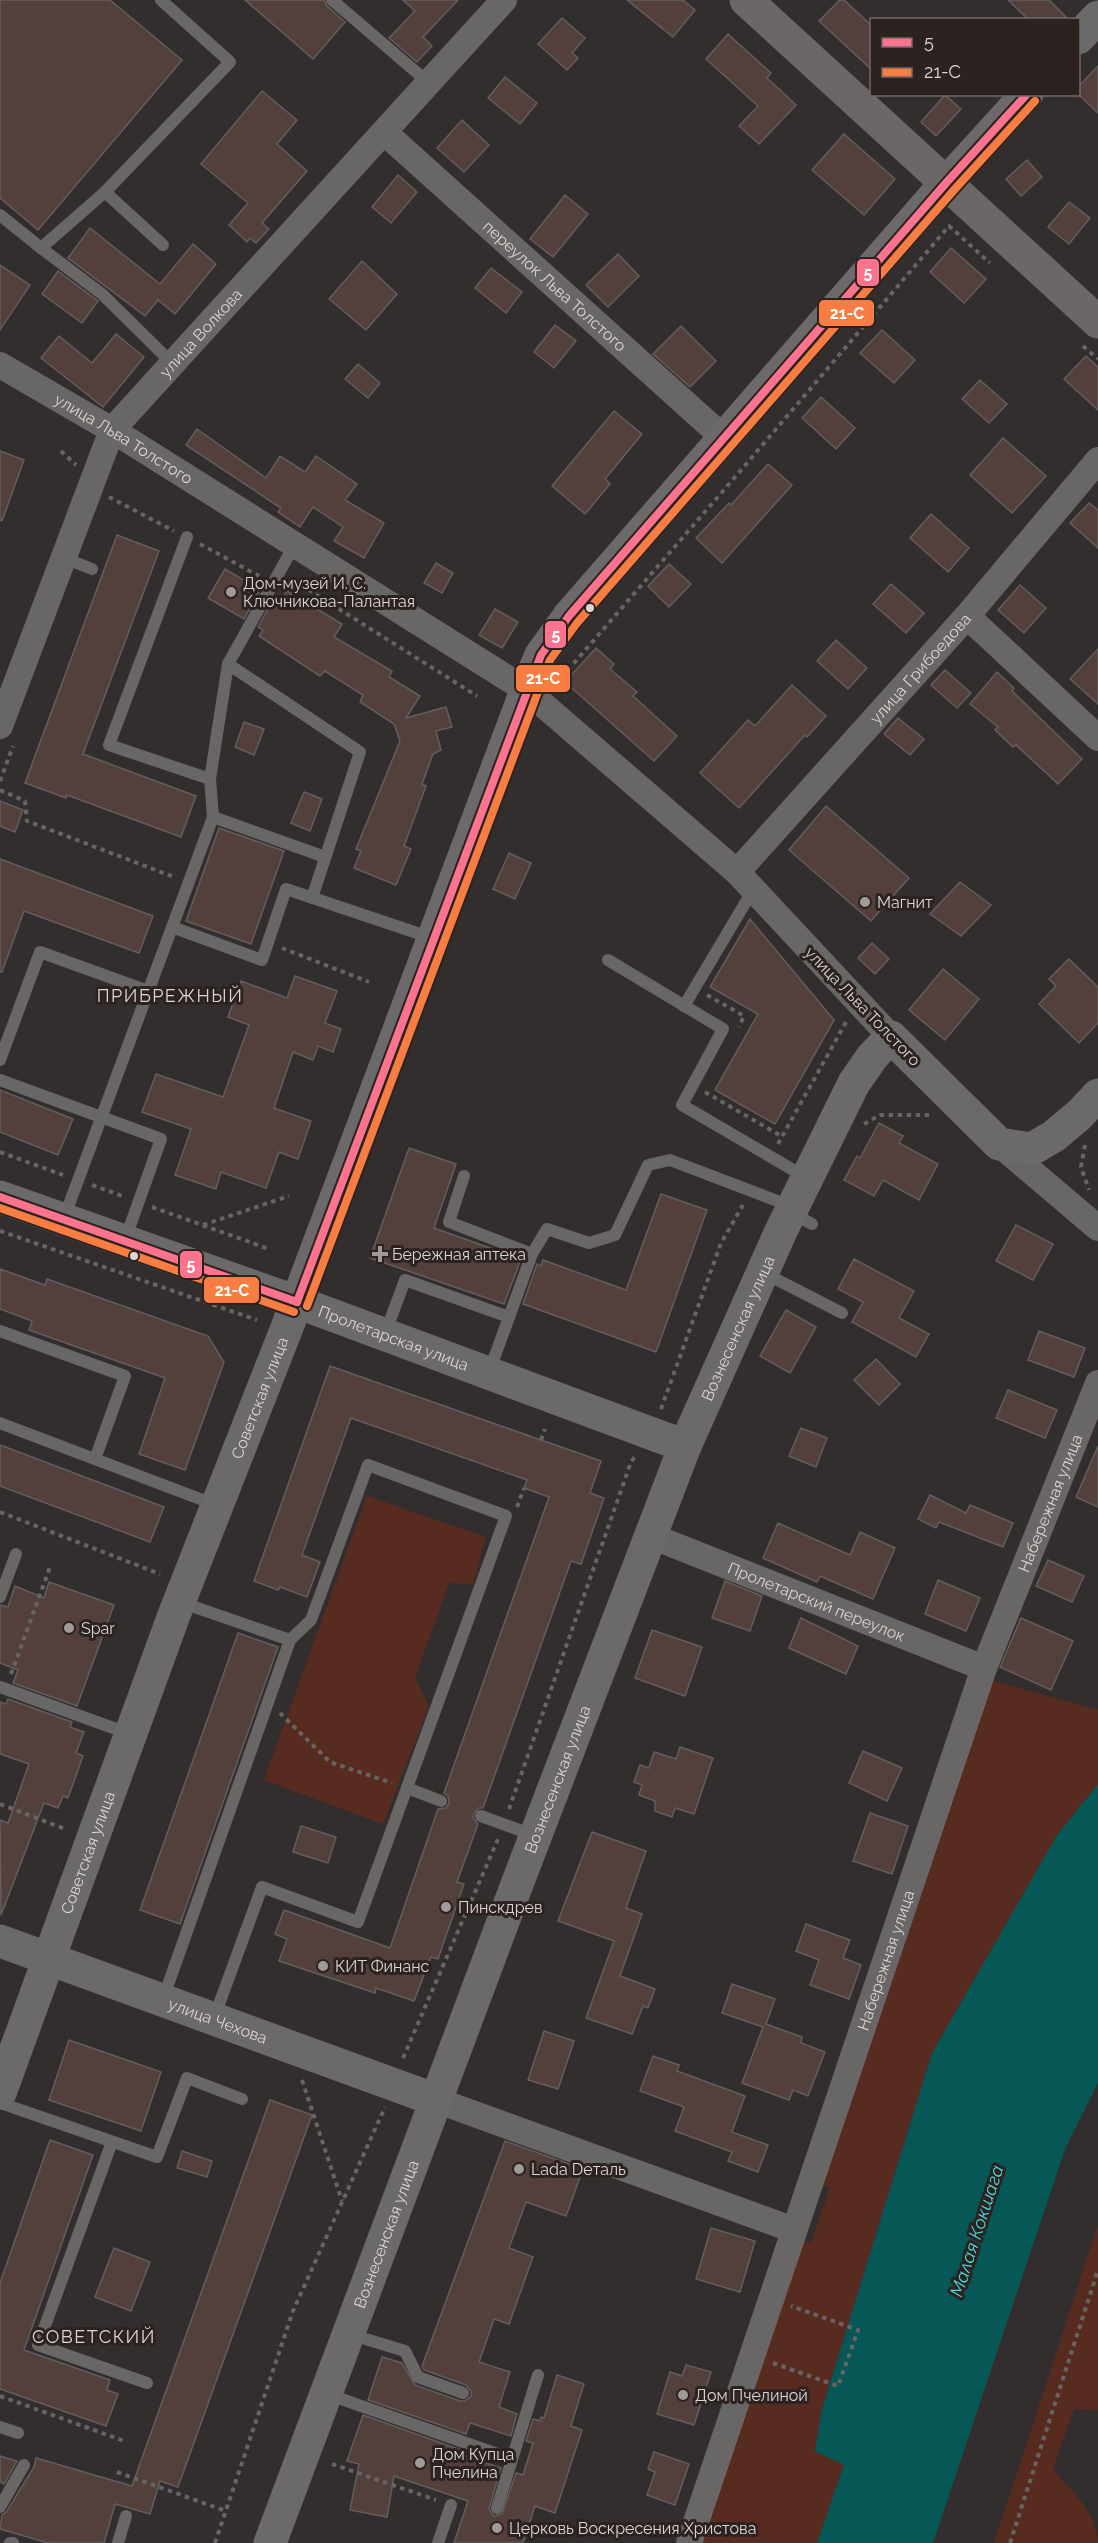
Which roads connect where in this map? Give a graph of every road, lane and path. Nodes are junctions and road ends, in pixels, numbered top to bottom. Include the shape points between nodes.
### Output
1 (161, 0) edge
2 (332, 0) edge
3 (504, 0) edge
4 (746, 0) edge
5 (1098, 17) edge
6 (1080, 36) edge
7 (429, 83) junction
8 (1025, 96) edge
9 (384, 132) junction
10 (946, 183) junction
11 (105, 192) junction
12 (0, 214) edge
13 (948, 226) dead end
14 (163, 245) dead end
15 (41, 248) junction
16 (1098, 322) edge
17 (172, 363) junction
18 (0, 365) edge
19 (112, 430) junction
20 (725, 439) junction
21 (1098, 460) edge
22 (187, 537) dead end
23 (295, 544) junction
24 (64, 558) junction
25 (92, 569) dead end
26 (280, 572) junction
27 (967, 616) junction
28 (228, 664) junction
29 (541, 688) junction
30 (477, 696) dead end
31 (0, 726) edge
32 (1098, 738) edge
33 (210, 779) junction
34 (0, 790) edge
35 (213, 817) junction
36 (325, 857) junction
37 (745, 881) junction
38 (188, 883) junction
39 (312, 898) junction
40 (172, 927) junction
41 (433, 938) junction
42 (267, 942) junction
43 (608, 960) dead end
44 (369, 982) dead end
45 (148, 991) junction
46 (684, 1006) junction
47 (847, 1020) dead end
48 (891, 1037) junction
49 (0, 1060) edge
50 (0, 1080) edge
51 (1098, 1095) edge
52 (102, 1117) junction
53 (940, 1117) dead end
54 (861, 1126) dead end
55 (1086, 1141) dead end
56 (999, 1144) junction
57 (771, 1157) junction
58 (464, 1176) dead end
59 (752, 1191) junction
60 (289, 1196) dead end
61 (0, 1197) edge
62 (1092, 1198) dead end
63 (801, 1205) junction
64 (64, 1219) junction
65 (202, 1225) dead end
66 (1098, 1228) edge
67 (0, 1231) edge
68 (124, 1241) junction
69 (532, 1254) junction
70 (763, 1272) junction
71 (297, 1302) junction
72 (842, 1313) dead end
73 (509, 1317) junction
74 (257, 1320) dead end
75 (0, 1330) edge
76 (385, 1335) junction
77 (488, 1373) junction
78 (1098, 1383) edge
79 (0, 1423) edge
80 (545, 1429) dead end
81 (652, 1434) junction
82 (541, 1440) dead end
83 (685, 1446) junction
84 (95, 1459) junction
85 (217, 1505) junction
86 (0, 1512) edge
87 (651, 1536) junction
88 (16, 1554) dead end
89 (50, 1567) dead end
90 (160, 1574) dead end
91 (0, 1597) edge
92 (179, 1602) junction
93 (290, 1640) junction
94 (984, 1668) junction
95 (3, 1688) edge
96 (268, 1702) junction
97 (132, 1734) junction
98 (407, 1788) junction
99 (441, 1801) dead end
100 (0, 1804) edge
101 (481, 1815) dead end
102 (504, 1824) junction
103 (65, 1829) dead end
104 (536, 1836) junction
105 (0, 1941) edge
106 (49, 1958) junction
107 (163, 2000) junction
108 (213, 2019) junction
109 (403, 2058) dead end
110 (302, 2080) dead end
111 (0, 2093) edge
112 (242, 2099) dead end
113 (436, 2100) junction
114 (0, 2103) edge
115 (385, 2106) dead end
116 (112, 2142) junction
117 (342, 2202) junction
118 (794, 2230) junction
119 (1098, 2270) edge
120 (771, 2298) junction
121 (348, 2333) junction
122 (794, 2370) dead end
123 (538, 2375) dead end
124 (147, 2383) dead end
125 (463, 2393) dead end
126 (325, 2394) junction
127 (0, 2396) edge
128 (0, 2427) edge
129 (18, 2433) dead end
130 (127, 2442) dead end
131 (512, 2459) junction
132 (332, 2464) dead end
133 (24, 2465) dead end
134 (117, 2472) dead end
135 (451, 2505) joint
136 (0, 2507) edge
137 (497, 2508) dead end
138 (226, 2511) junction
139 (126, 2516) dead end
140 (118, 2543) edge
141 (215, 2543) edge
142 (270, 2543) edge
143 (438, 2543) edge
144 (689, 2543) edge
145 (1010, 2543) edge

1 - 11 lane via 230,62
2 - 7 lane
3 - 7 street, улица Волкова
4 - 10 main road
5 - 6 street
7 - 9 street, улица Волкова
8 - 10 street, Советская улица
9 - 17 street, улица Волкова
9 - 20 street, переулок Льва Толстого
10 - 16 main road
10 - 20 street, Советская улица
11 - 14 lane
11 - 15 lane
12 - 15 lane
13 - 29 path via 742,470
15 - 17 lane via 102,294
17 - 19 street, улица Волкова
18 - 19 street, улица Льва Толстого
19 - 23 street, улица Льва Толстого
19 - 24 street, улица Волкова
20 - 29 street, Советская улица via 569,616 542,655
21 - 27 street, улица Грибоедова
22 - 33 lane via 109,745
23 - 26 lane
23 - 29 street, улица Льва Толстого
24 - 25 lane
24 - 31 street, улица Волкова
26 - 28 lane
26 - 30 path
27 - 32 street
27 - 37 street, улица Грибоедова
28 - 33 lane
28 - 36 lane via 360,752
29 - 37 street, улица Льва Толстого
29 - 41 street, Советская улица
33 - 35 lane
34 - 38 path via 25,801 27,821
35 - 36 lane
35 - 38 lane
36 - 39 lane
37 - 46 lane
37 - 48 street, улица Льва Толстого
38 - 40 lane
39 - 41 lane
39 - 42 lane via 286,889
40 - 42 lane via 262,960
40 - 45 lane
41 - 71 street, Советская улица
42 - 44 path
43 - 46 lane
45 - 49 lane via 40,952
45 - 52 lane
46 - 57 lane via 723,1029 682,1105
47 - 57 path
48 - 56 street, улица Льва Толстого
48 - 63 street, Вознесенская улица via 854,1083
50 - 52 lane
51 - 56 street via 1054,1136 1032,1149
52 - 64 lane
52 - 68 lane via 161,1139
53 - 54 path via 880,1115
55 - 62 path via 1081,1167
56 - 66 street, улица Льва Толстого
57 - 63 lane
58 - 69 lane via 449,1222
59 - 63 lane
59 - 69 lane via 670,1160 648,1165 615,1235 589,1243 547,1229
59 - 81 path via 721,1243
60 - 65 path
61 - 64 street, Пролетарская улица
63 - 70 street, Вознесенская улица
64 - 68 street, Пролетарская улица
67 - 74 path
68 - 71 street, Пролетарская улица
69 - 73 lane
70 - 72 lane
70 - 83 street, Вознесенская улица
71 - 76 street, Пролетарская улица
71 - 85 street, Советская улица
73 - 76 lane via 405,1280
73 - 77 lane
75 - 84 lane via 125,1377
76 - 77 street, Пролетарская улица
77 - 81 street, Пролетарская улица
78 - 94 street, Набережная улица
79 - 84 lane
80 - 82 path
81 - 83 street, Пролетарская улица
81 - 102 path via 632,1462
83 - 87 street, Вознесенская улица
84 - 85 lane
85 - 92 street, Советская улица
86 - 90 path
87 - 94 street, Пролетарский переулок
87 - 104 street, Вознесенская улица
88 - 91 lane
89 - 95 path
92 - 93 lane
92 - 97 street, Советская улица
93 - 96 lane
93 - 98 lane via 311,1620 368,1466 506,1516
94 - 118 street, Набережная улица
95 - 97 lane
96 - 98 path via 330,1762
96 - 107 lane
97 - 106 street, Советская улица
98 - 99 lane
98 - 108 lane via 358,1922 262,1887
100 - 103 path
101 - 102 lane
102 - 104 lane
102 - 109 path
104 - 113 street, Вознесенская улица
105 - 106 street, улица Чехова
106 - 107 street, улица Чехова
106 - 111 street, Советская улица
107 - 108 street, улица Чехова
108 - 113 street, улица Чехова
110 - 117 path
112 - 116 lane via 187,2078 158,2157
113 - 118 street
113 - 121 street, Вознесенская улица
114 - 116 lane
115 - 117 path
116 - 124 lane via 38,2345
117 - 138 path via 293,2311
118 - 120 street, Набережная улица
119 - 145 path
120 - 122 path via 858,2330 838,2386
120 - 144 street, Набережная улица
121 - 125 lane via 405,2351 418,2377
121 - 126 street, Вознесенская улица
123 - 131 lane
126 - 131 lane
126 - 142 street, Вознесенская улица
127 - 130 path
128 - 129 lane
131 - 137 lane
132 - 135 path
133 - 136 lane
134 - 138 path
135 - 143 lane
138 - 141 path
139 - 140 lane

